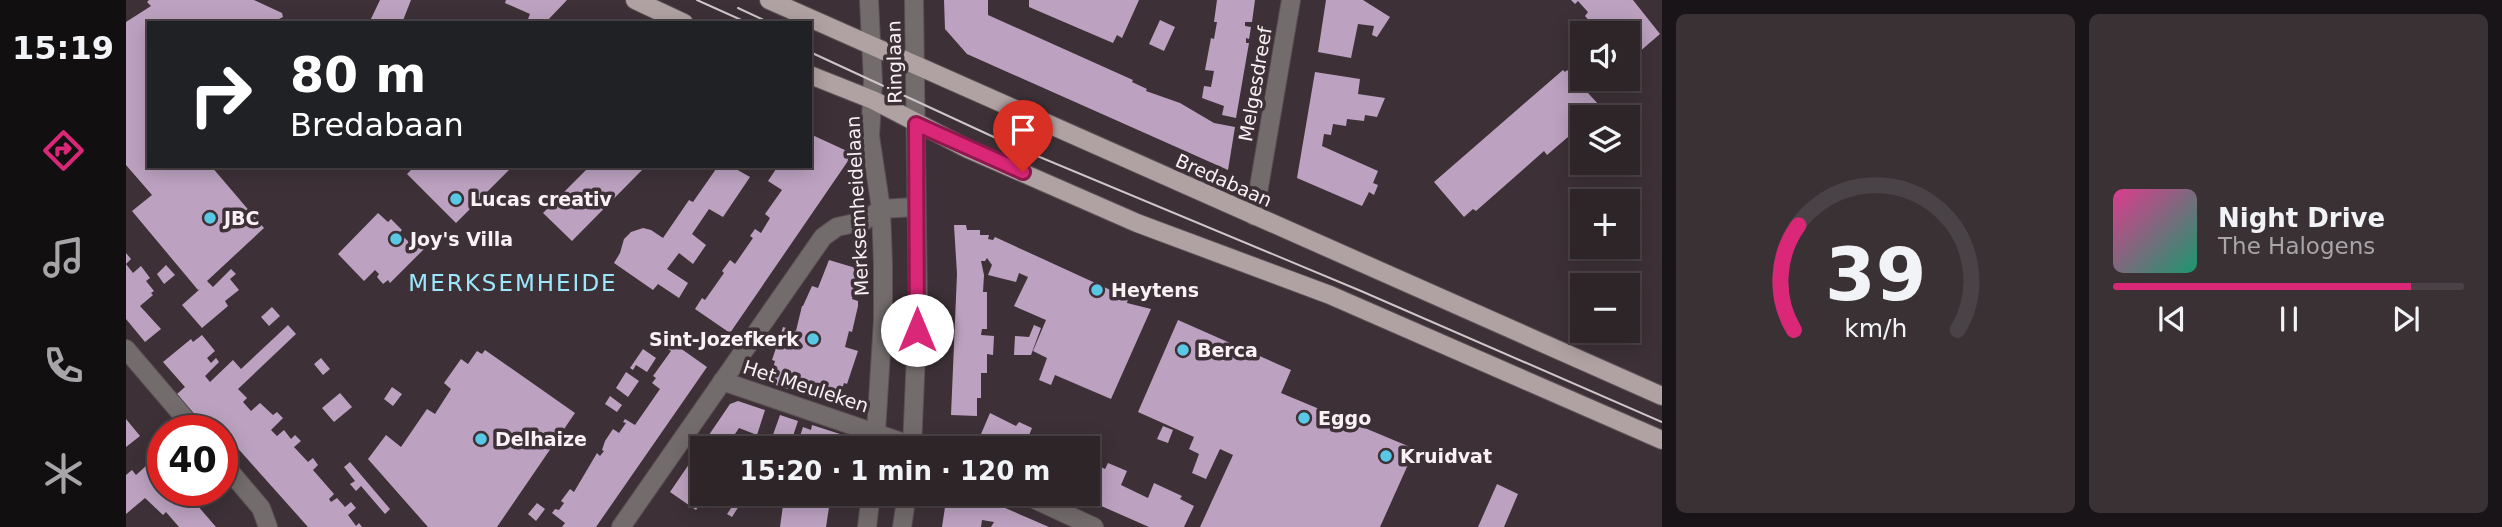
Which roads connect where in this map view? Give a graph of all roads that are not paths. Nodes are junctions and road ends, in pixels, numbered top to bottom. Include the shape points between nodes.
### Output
1 (635, 0) edge
2 (769, 0) edge
3 (869, 0) edge
4 (914, 0) edge
5 (1291, 0) edge
6 (680, 21) edge
7 (871, 46) junction
8 (915, 66) junction
9 (812, 76) edge
10 (873, 100) junction
11 (916, 124) junction
12 (915, 207) junction
13 (881, 209) junction
14 (1254, 216) junction
15 (126, 349) edge
16 (722, 381) junction
17 (1662, 396) edge
18 (182, 415) edge
19 (866, 436) edge
20 (876, 436) edge
21 (914, 436) edge
22 (1662, 440) edge
23 (238, 481) edge
24 (870, 506) edge
25 (905, 506) edge
26 (1049, 506) edge
27 (268, 527) edge
28 (621, 527) edge
29 (867, 527) edge
30 (902, 527) edge
31 (1094, 527) edge

1 - 6 main road
2 - 7 main road, Bredabaan
3 - 7 street, Ringlaan
4 - 8 street, Ringlaan
5 - 14 street, Melgesdreef
7 - 8 main road, Bredabaan
7 - 10 street, Merksemheidelaan
8 - 11 street, Ringlaan
8 - 14 main road, Bredabaan
9 - 10 main road
10 - 11 main road
10 - 13 street, Merksemheidelaan via 870,136
11 - 12 street
11 - 22 main road via 1137,223 1330,295
12 - 13 street
12 - 21 street
13 - 16 street via 823,237
13 - 20 street, Merksemheidelaan via 883,320
14 - 17 main road, Bredabaan
15 - 18 street
16 - 19 street, Het Meuleken
16 - 28 street
23 - 27 street via 261,508
24 - 29 street
25 - 30 street
26 - 31 street

